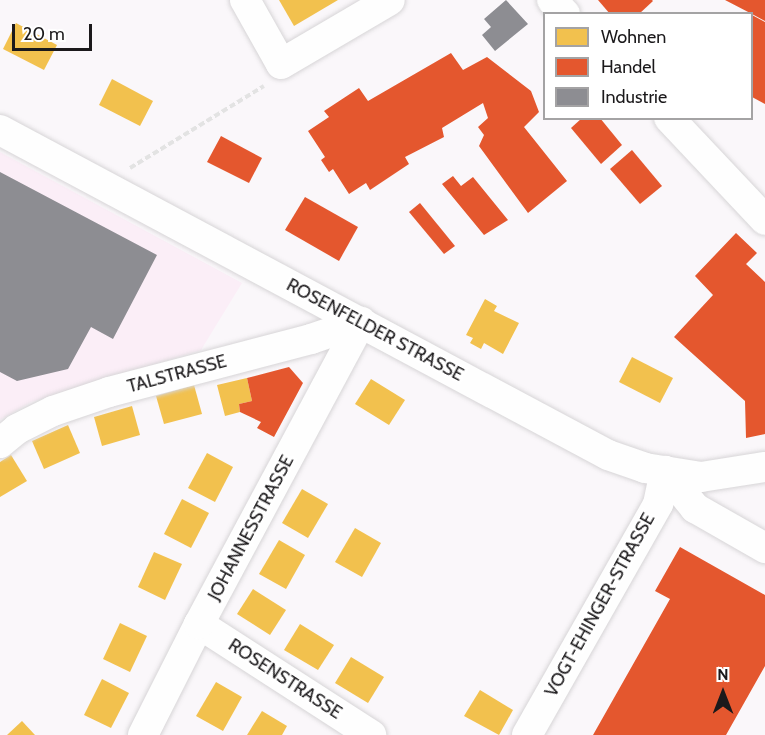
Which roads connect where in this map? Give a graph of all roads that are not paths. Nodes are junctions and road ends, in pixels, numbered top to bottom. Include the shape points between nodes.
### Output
1 (245, 0) edge
2 (390, 0) edge
3 (552, 0) edge
4 (564, 12) edge
5 (671, 120) edge
6 (0, 129) edge
7 (765, 220) edge
8 (361, 322) junction
9 (0, 443) edge
10 (765, 467) edge
11 (665, 471) junction
12 (765, 548) edge
13 (199, 624) junction
14 (143, 735) edge
15 (371, 735) edge
16 (527, 735) edge

1 - 2 street via 281,64
3 - 4 street
5 - 7 street
6 - 8 street, ROSENFELDER STRASSE
8 - 9 street, TALSTRASSE via 109,392 53,411 17,429
8 - 11 street, ROSENFELDER STRASSE via 608,455
8 - 13 street, JOHANNESSTRASSE
10 - 11 street, ROSENFELDER STRASSE via 701,477
11 - 12 street via 695,508
11 - 16 street, VOGT-EHINGER-STRASSE via 657,504
13 - 14 street, JOHANNESSTRASSE
13 - 15 street, ROSENSTRASSE

